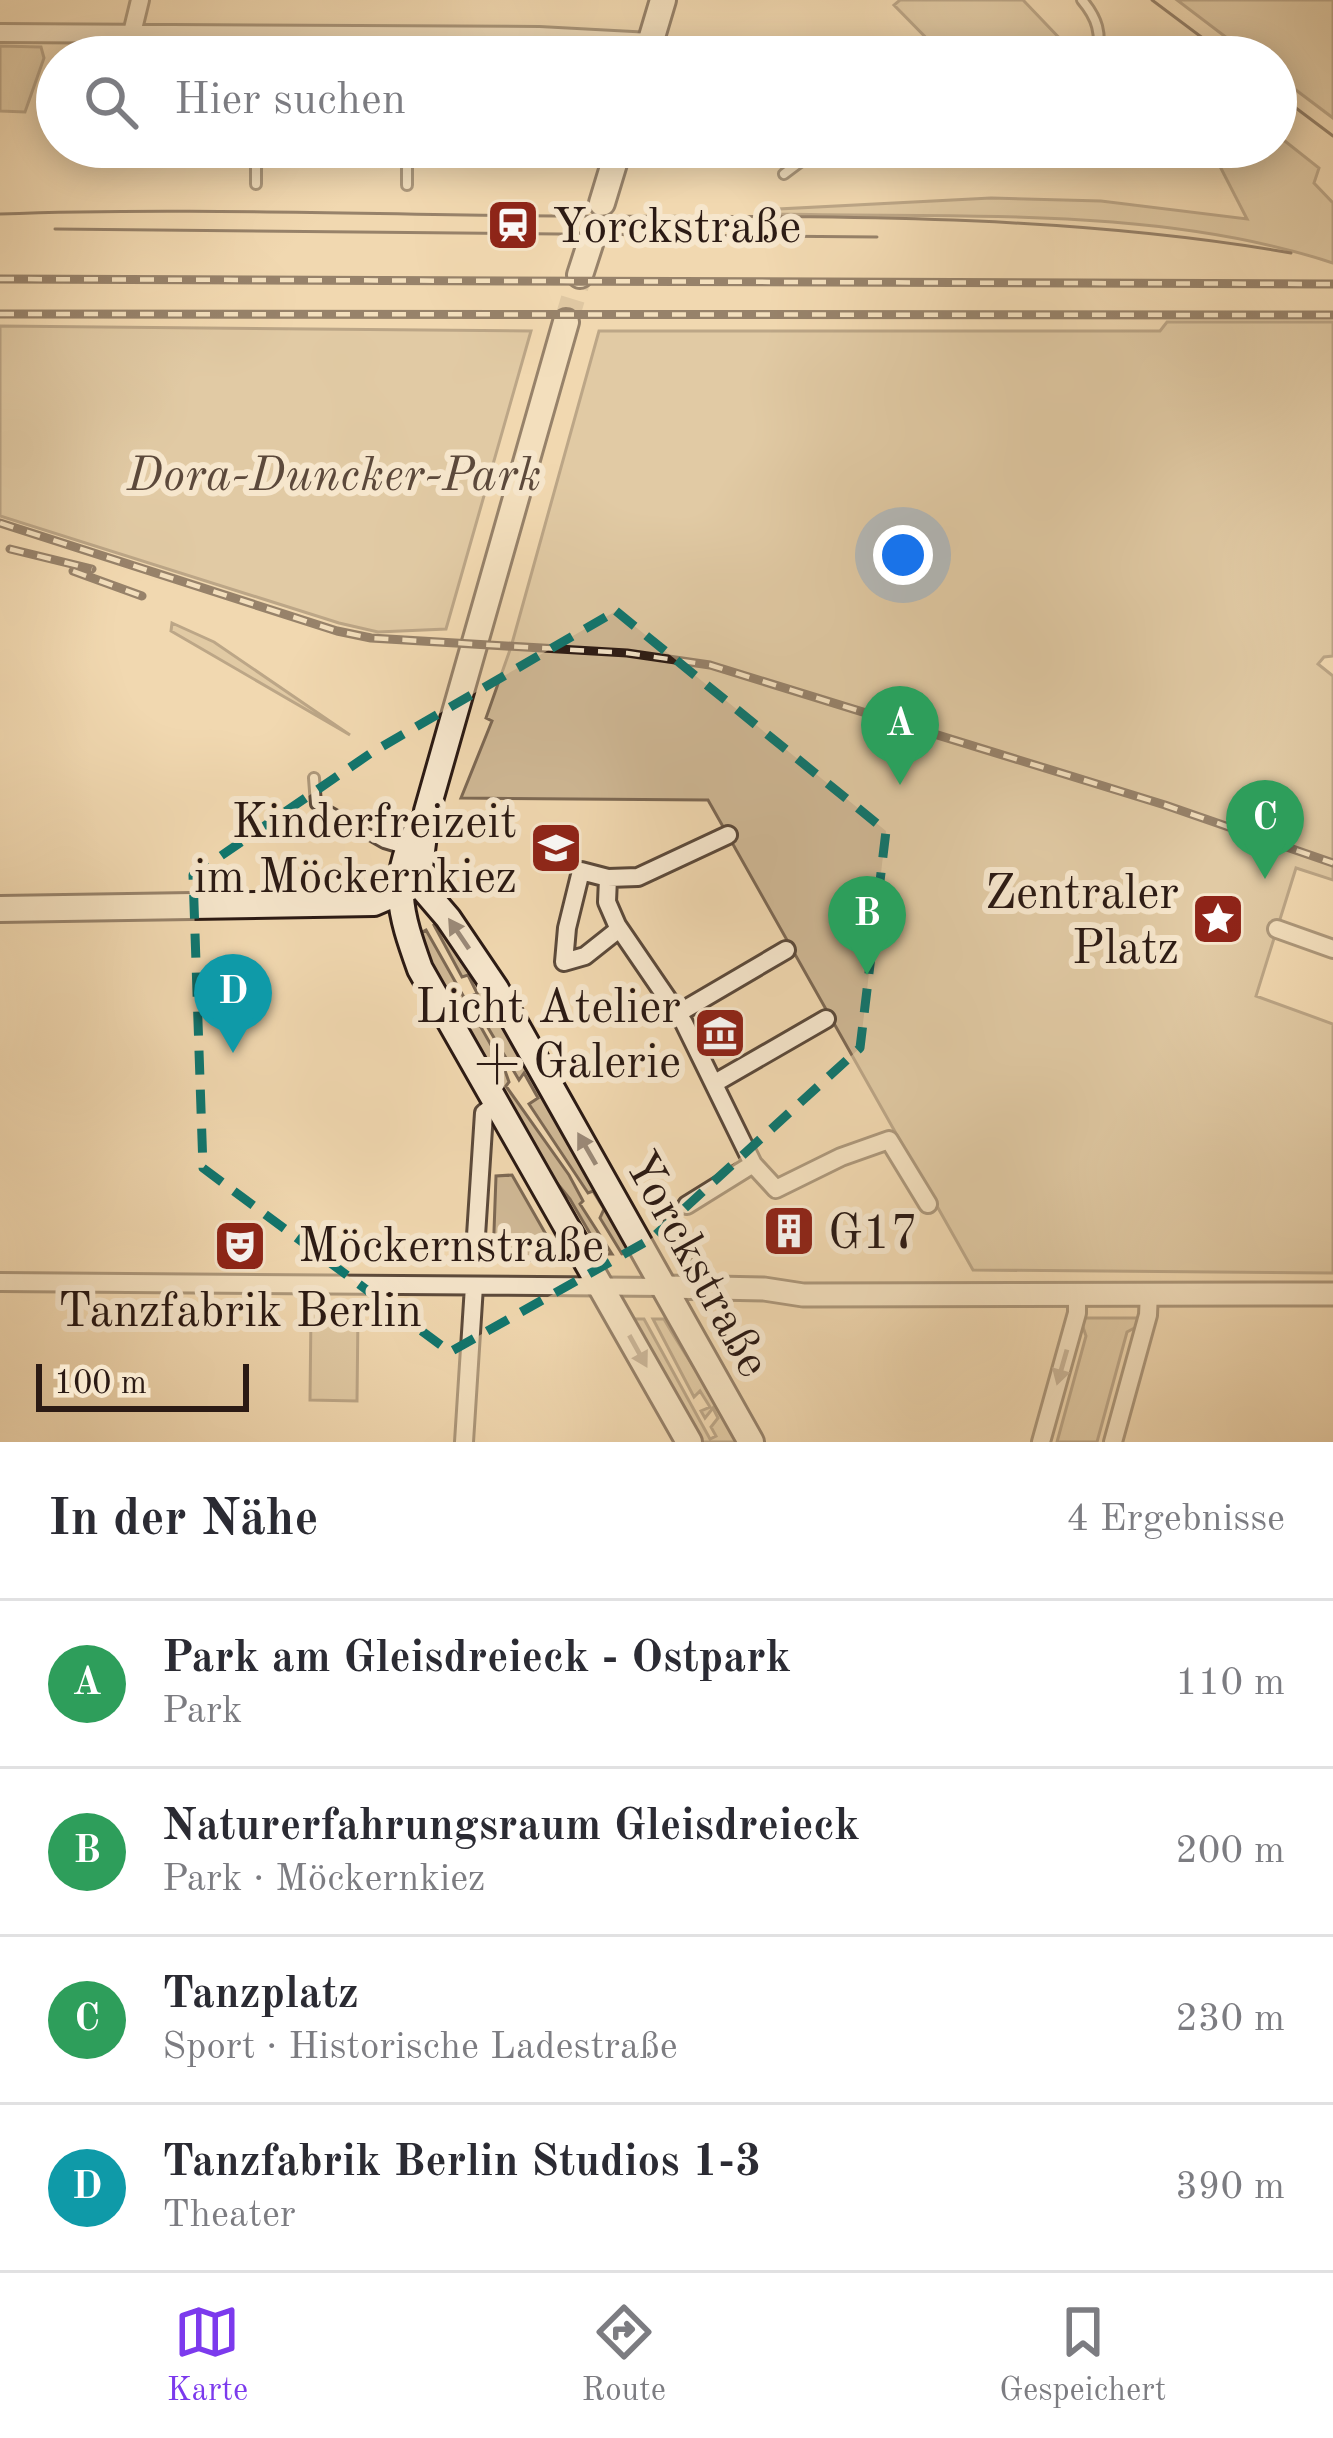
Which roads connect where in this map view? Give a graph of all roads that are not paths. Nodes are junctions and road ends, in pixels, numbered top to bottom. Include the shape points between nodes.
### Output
1 (140, 0) edge
2 (663, 0) edge
3 (1082, 0) edge
4 (0, 33) edge
5 (132, 33) junction
6 (519, 36) edge
7 (653, 36) edge
8 (1100, 36) edge
9 (256, 168) edge
10 (407, 168) edge
11 (613, 168) edge
12 (790, 168) edge
13 (784, 174) dead end
14 (256, 184) dead end
15 (407, 185) dead end
16 (602, 203) tunnel mouth
17 (591, 241) tunnel mouth
18 (580, 275) tunnel mouth
19 (566, 322) tunnel mouth
20 (314, 778) dead end
21 (427, 812) junction
22 (728, 835) dead end
23 (406, 849) junction
24 (608, 878) junction
25 (409, 888) junction
26 (0, 909) edge
27 (619, 929) junction
28 (1277, 929) dead end
29 (1333, 949) edge
30 (786, 950) dead end
31 (677, 1014) junction
32 (826, 1019) dead end
33 (716, 1083) junction
34 (496, 1104) junction
35 (754, 1164) junction
36 (928, 1204) dead end
37 (687, 1205) dead end
38 (667, 1224) dead end
39 (476, 1251) dead end
40 (686, 1258) dead end
41 (0, 1282) edge
42 (474, 1286) junction
43 (666, 1287) junction
44 (604, 1288) junction
45 (1077, 1292) junction
46 (1149, 1292) junction
47 (1333, 1294) edge
48 (464, 1442) edge
49 (689, 1442) edge
50 (751, 1442) edge
51 (1041, 1442) edge
52 (1113, 1442) edge

1 - 5 street
2 - 7 main road
3 - 8 lane
4 - 5 street
5 - 6 street
9 - 14 lane
10 - 15 lane
11 - 16 main road
12 - 13 lane
17 - 18 main road
19 - 21 main road, Yorckstraße
20 - 23 lane via 316,804
21 - 23 main road, Yorckstraße
21 - 25 main road, Yorckstraße
22 - 24 street via 638,877
23 - 25 main road, Yorckstraße
24 - 27 street via 607,902
24 - 27 street via 581,871 564,962
25 - 26 main road via 374,903
25 - 34 main road, Yorckstraße via 399,905 420,969
43 -> 25 main road, Yorckstraße via 496,989 448,918
27 - 31 street
28 - 29 street
30 - 31 street
31 - 33 street
32 - 33 street
33 - 35 street
34 - 39 street via 484,1113
34 - 44 main road, Yorckstraße
35 - 36 street via 776,1189 889,1140
35 - 37 street
38 - 40 lane
41 - 42 street, Möckernstraße
42 - 44 street, Möckernstraße
42 - 48 street
43 - 44 street, Möckernstraße
43 - 45 street, Möckernstraße
43 - 50 main road, Yorckstraße
44 -> 49 main road, Yorckstraße
45 - 46 street, Möckernstraße
45 -> 51 street
46 - 47 street, Möckernstraße
46 - 52 street

